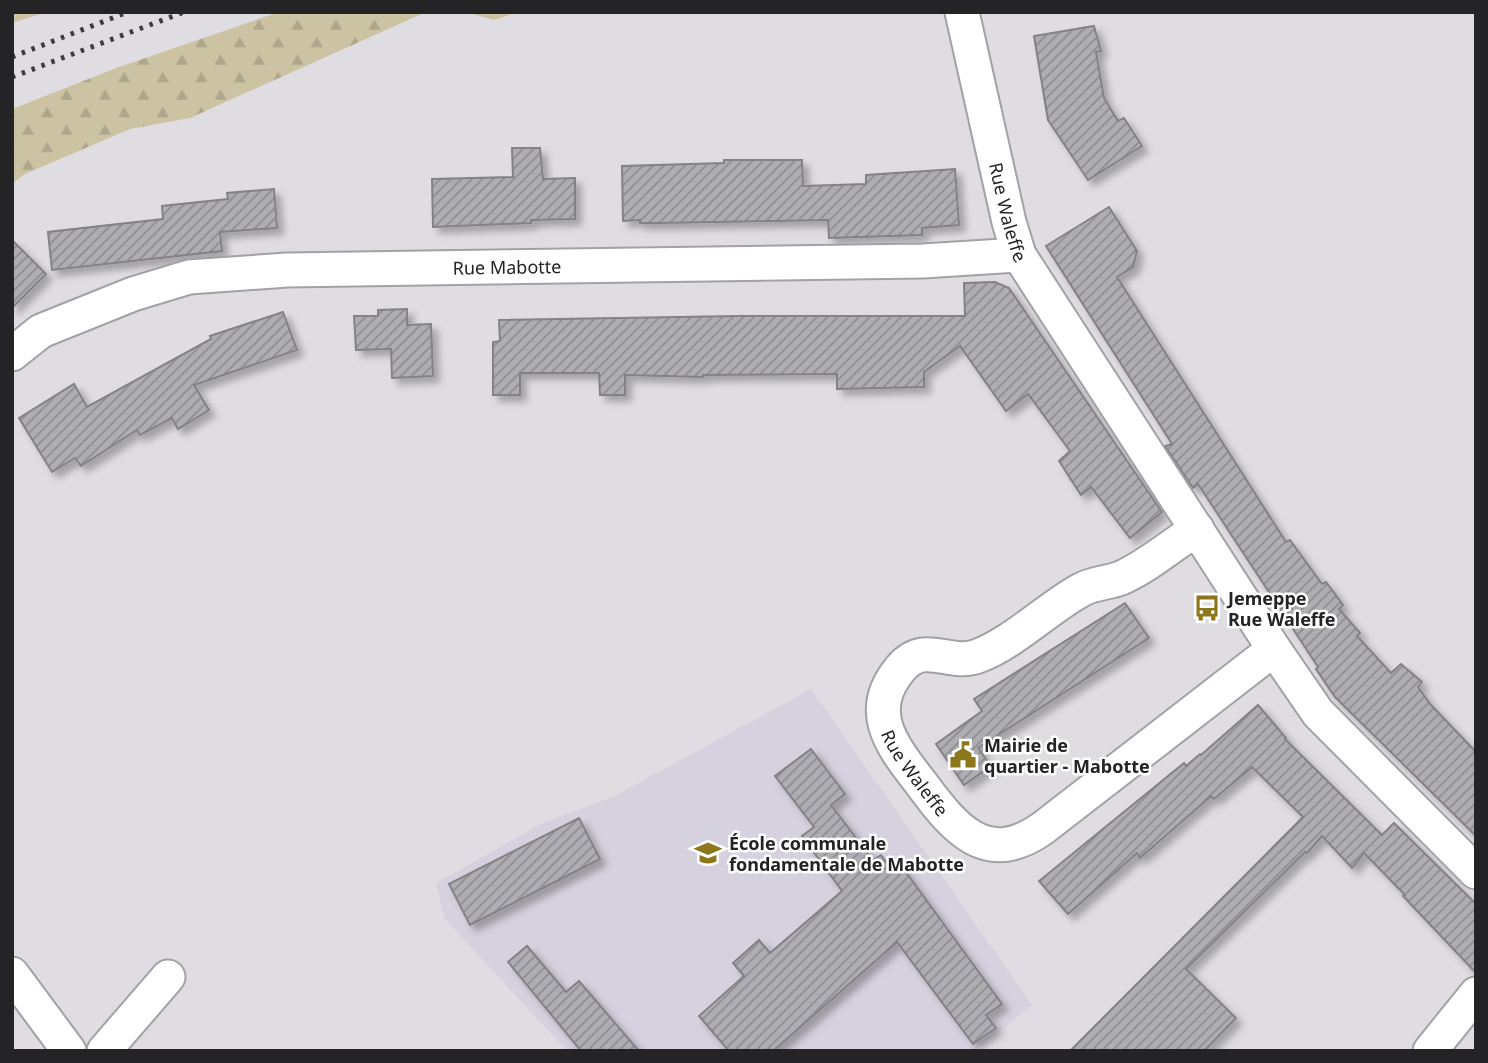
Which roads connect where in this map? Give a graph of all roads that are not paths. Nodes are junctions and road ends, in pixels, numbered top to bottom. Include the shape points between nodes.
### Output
1 (962, 12) edge
2 (1019, 255) junction
3 (12, 354) edge
4 (1197, 529) junction
5 (1274, 649) junction
6 (1476, 872) edge
7 (12, 974) edge
8 (169, 977) dead end
9 (1476, 994) edge
10 (69, 1051) edge
11 (104, 1051) edge
12 (1430, 1051) edge

1 - 2 street, Rue Waleffe
2 - 3 street, Rue Mabotte via 923,261 287,270 189,277 41,331
2 - 4 street, Rue Waleffe
4 - 5 street, Rue Waleffe
4 - 5 street, Rue Waleffe via 1123,577 1083,589 981,655 959,659 921,654 907,661 884,701 890,741 951,822 976,839 1012,844 1031,837
5 - 6 street, Rue Waleffe via 1318,713
7 - 10 street
8 - 11 street
9 - 12 street

